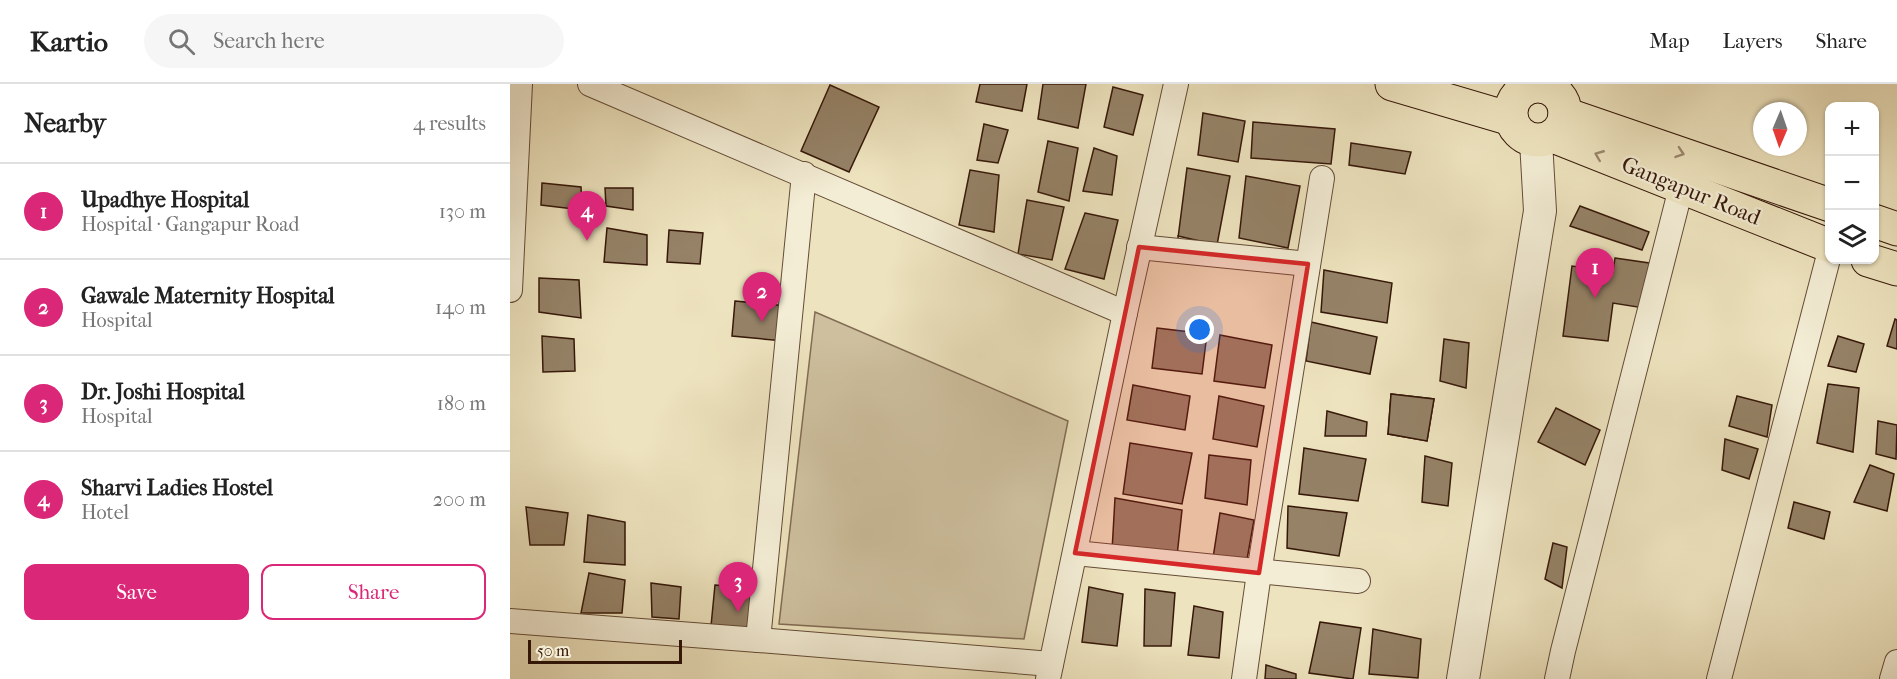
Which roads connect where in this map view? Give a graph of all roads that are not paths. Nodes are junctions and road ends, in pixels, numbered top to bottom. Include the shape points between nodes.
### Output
1 (520, 84) edge
2 (590, 84) edge
3 (1176, 84) edge
4 (1392, 84) edge
5 (1531, 86) edge
6 (1511, 118) junction
7 (1551, 130) junction
8 (804, 174) junction
9 (1322, 178) dead end
10 (1681, 188) junction
11 (1825, 204) edge
12 (1879, 222) edge
13 (1897, 229) edge
14 (1825, 247) edge
15 (1139, 248) junction
16 (1879, 263) edge
17 (1308, 264) junction
18 (1826, 264) edge
19 (1897, 269) edge
20 (510, 290) edge
21 (1125, 312) junction
22 (1075, 553) junction
23 (1259, 573) junction
24 (1358, 581) dead end
25 (510, 621) edge
26 (758, 639) junction
27 (1897, 662) edge
28 (1049, 672) edge
29 (1244, 679) edge
30 (1463, 679) edge
31 (1557, 679) edge
32 (1719, 679) edge
33 (1892, 679) edge

1 - 20 street
2 - 8 street
3 - 15 street
4 - 6 main road
5 - 6 main road via 1514,101
5 - 7 main road via 1552,91 1564,105
6 - 7 main road via 1514,127 1527,138
10 -> 7 main road, Gangapur Road
7 -> 11 main road, Gangapur Road
7 - 30 street
8 - 21 street
8 - 26 street
9 - 17 street
10 - 14 main road, Gangapur Road
10 - 31 street
12 - 13 main road
15 - 17 street
15 - 21 street
16 - 19 main road
17 - 23 street
18 - 32 street
21 - 22 street
22 - 23 street
22 - 28 street
23 - 24 street
23 - 29 street
25 - 26 street
26 - 28 street
27 - 33 street

